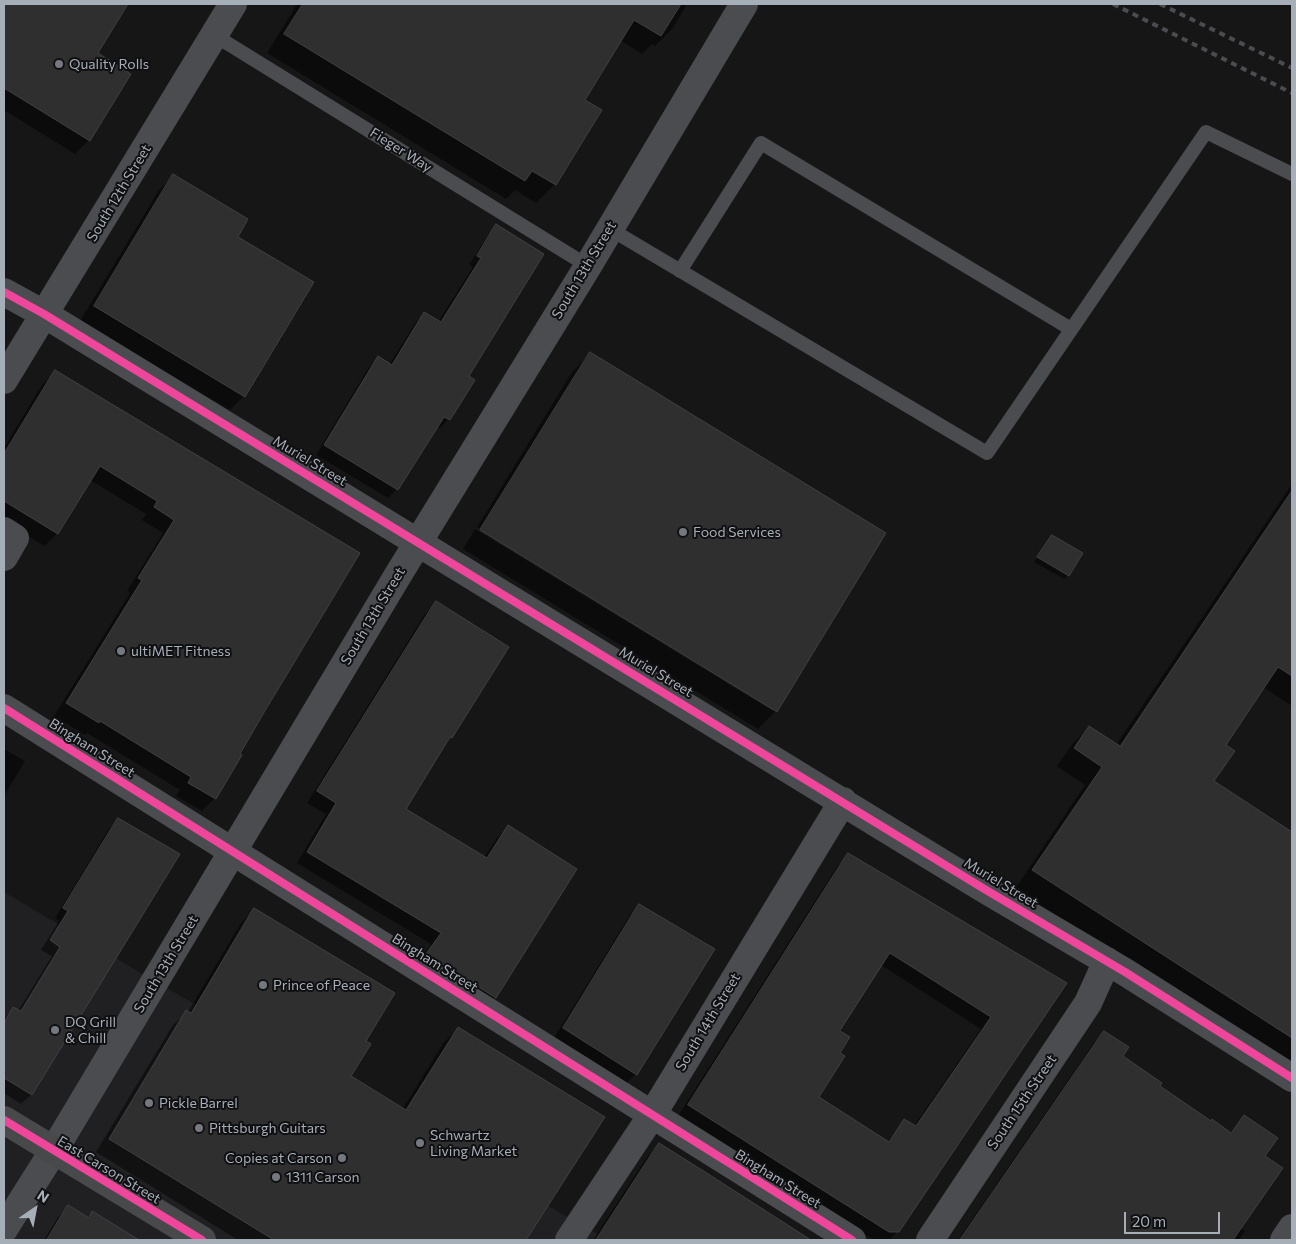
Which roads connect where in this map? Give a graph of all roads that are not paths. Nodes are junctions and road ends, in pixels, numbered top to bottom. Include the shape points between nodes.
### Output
1 (233, 4) edge
2 (744, 4) edge
3 (214, 35) junction
4 (1292, 174) edge
5 (610, 229) junction
6 (588, 266) junction
7 (680, 271) junction
8 (4, 292) edge
9 (44, 314) junction
10 (1071, 329) junction
11 (4, 380) edge
12 (4, 531) edge
13 (417, 542) junction
14 (4, 557) edge
15 (4, 708) edge
16 (843, 801) junction
17 (233, 851) junction
18 (1107, 961) junction
19 (1292, 1078) edge
20 (652, 1115) junction
21 (4, 1120) edge
22 (54, 1150) junction
23 (1292, 1228) edge
24 (4, 1229) edge
25 (202, 1240) edge
26 (568, 1240) edge
27 (852, 1240) edge
28 (930, 1240) edge
29 (1284, 1240) edge

1 - 3 street, South 12th Street
2 - 5 street, South 13th Street
3 - 6 lane, Fieger Way
3 - 9 street, South 12th Street
4 - 10 lane via 1206,132
5 - 6 street, South 13th Street
5 - 7 lane
6 - 13 street, South 13th Street
7 - 10 lane via 987,453
7 - 10 lane via 761,142
8 - 9 street, Muriel Street
9 - 11 street, South 12th Street
9 - 13 street, Muriel Street
12 - 14 street via 15,538
13 - 16 street, Muriel Street
13 - 17 street, South 13th Street
15 - 17 street, Bingham Street
16 - 18 street, Muriel Street
16 - 20 street, South 14th Street
17 - 20 street, Bingham Street
17 - 22 street, South 13th Street
18 - 19 street, Muriel Street
18 - 28 street, South 15th Street via 1088,1003
20 - 26 street, South 14th Street
20 - 27 street, Bingham Street
21 - 22 main road, East Carson Street
22 - 24 street, South 13th Street
22 - 25 main road, East Carson Street
23 - 29 street

